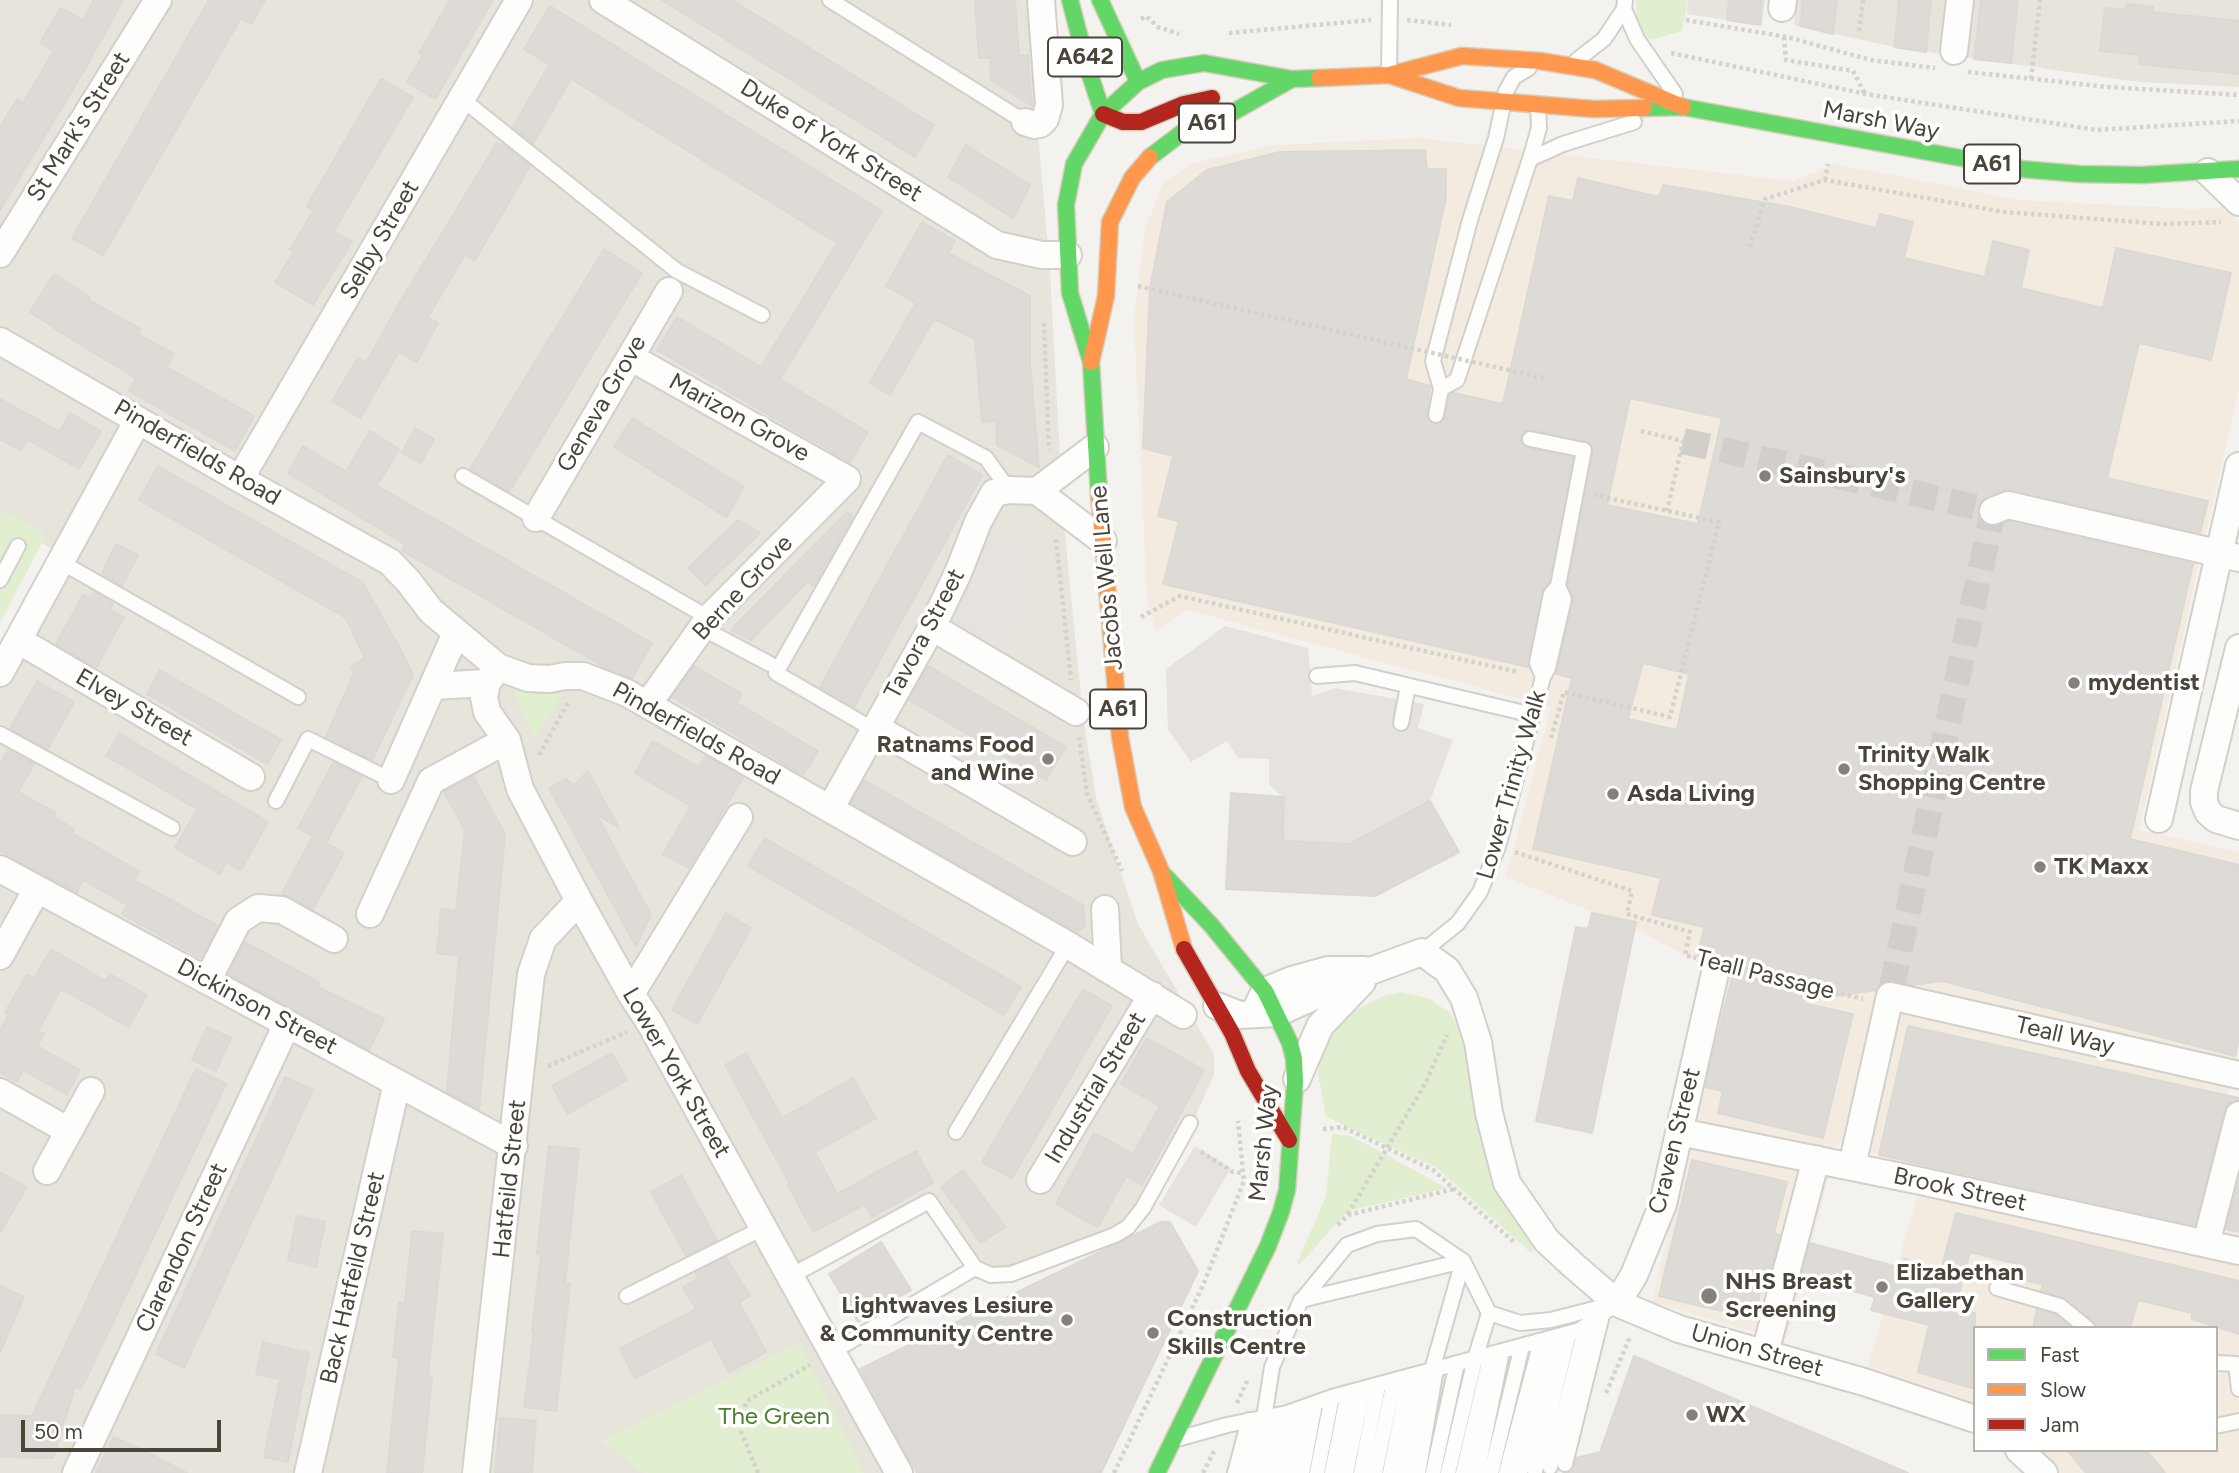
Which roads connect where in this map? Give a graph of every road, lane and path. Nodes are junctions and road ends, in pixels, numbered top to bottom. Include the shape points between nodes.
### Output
1 (158, 0) edge
2 (519, 0) edge
3 (603, 0) edge
4 (830, 0) edge
5 (1070, 0) edge
6 (1100, 0) edge
7 (1390, 0) edge
8 (1863, 0) edge
9 (1960, 0) edge
10 (2040, 0) edge
11 (1041, 5) edge
12 (1624, 5) edge
13 (1859, 31) dead end
14 (1784, 37) dead end
15 (1954, 51) dead end
16 (1490, 57) junction
17 (1540, 61) junction
18 (1570, 65) junction
19 (1389, 75) junction
20 (1514, 77) junction
21 (1292, 79) junction
22 (2031, 79) dead end
23 (1866, 94) dead end
24 (462, 99) junction
25 (1503, 103) junction
26 (1538, 105) junction
27 (1683, 107) junction
28 (1103, 114) junction
29 (1140, 115) junction
30 (1035, 120) joint
31 (1530, 159) junction
32 (2239, 169) edge
33 (2208, 173) junction
34 (1132, 178) junction
35 (2233, 213) edge
36 (1750, 247) dead end
37 (0, 254) edge
38 (1068, 255) junction
39 (1131, 285) dead end
40 (669, 291) dead end
41 (762, 315) dead end
42 (0, 341) edge
43 (630, 357) junction
44 (1090, 362) junction
45 (1544, 378) dead end
46 (1441, 389) junction
47 (1436, 415) dead end
48 (138, 420) junction
49 (1640, 431) dead end
50 (1530, 439) dead end
51 (1095, 446) junction
52 (2239, 466) edge
53 (463, 476) dead end
54 (240, 479) junction
55 (847, 480) joint
56 (1009, 490) junction
57 (1037, 491) junction
58 (1577, 492) junction
59 (1667, 511) junction
60 (1993, 511) dead end
61 (536, 517) junction
62 (1103, 541) junction
63 (18, 546) dead end
64 (2229, 556) edge
65 (61, 562) junction
66 (0, 580) edge
67 (706, 623) junction
68 (1110, 623) junction
69 (1065, 626) dead end
70 (932, 627) junction
71 (456, 634) junction
72 (18, 640) junction
73 (2239, 648) edge
74 (770, 664) dead end
75 (0, 673) edge
76 (493, 675) junction
77 (583, 676) junction
78 (1317, 676) dead end
79 (1543, 677) junction
80 (433, 686) junction
81 (1408, 686) junction
82 (298, 697) dead end
83 (648, 704) junction
84 (1076, 712) dead end
85 (1533, 715) junction
86 (1401, 723) dead end
87 (875, 729) junction
88 (0, 734) edge
89 (506, 740) junction
90 (1550, 741) dead end
91 (251, 777) dead end
92 (391, 780) joint
93 (520, 789) junction
94 (276, 801) dead end
95 (830, 809) junction
96 (739, 817) dead end
97 (2159, 818) dead end
98 (2239, 825) edge
99 (172, 828) dead end
100 (1520, 840) dead end
101 (1073, 842) dead end
102 (1498, 847) junction
103 (1516, 853) junction
104 (0, 869) edge
105 (1161, 871) junction
106 (37, 889) junction
107 (579, 901) junction
108 (1105, 909) dead end
109 (370, 914) dead end
110 (334, 939) dead end
111 (1068, 945) junction
112 (1422, 952) junction
113 (0, 956) edge
114 (1716, 966) junction
115 (1108, 969) junction
116 (1373, 970) junction
117 (208, 981) junction
118 (631, 994) junction
119 (1152, 995) junction
120 (1464, 998) junction
121 (1889, 1000) junction
122 (1217, 1006) junction
123 (1265, 1007) junction
124 (1183, 1015) dead end
125 (650, 1023) junction
126 (287, 1024) junction
127 (1290, 1043) joint
128 (1245, 1061) junction
129 (2239, 1074) edge
130 (521, 1077) junction
131 (397, 1083) junction
132 (1295, 1083) junction
133 (91, 1091) dead end
134 (0, 1092) edge
135 (2239, 1115) edge
136 (1190, 1124) dead end
137 (69, 1131) junction
138 (956, 1132) dead end
139 (1680, 1132) junction
140 (1289, 1140) junction
141 (514, 1146) junction
142 (1388, 1149) junction
143 (1201, 1152) dead end
144 (1816, 1159) junction
145 (1852, 1166) junction
146 (47, 1171) dead end
147 (1243, 1172) dead end
148 (1040, 1180) dead end
149 (1348, 1215) dead end
150 (763, 1228) junction
151 (2206, 1244) junction
152 (2239, 1251) edge
153 (1525, 1252) dead end
154 (1464, 1261) junction
155 (975, 1268) junction
156 (789, 1278) junction
157 (1997, 1288) dead end
158 (627, 1296) dead end
159 (1301, 1300) junction
160 (1620, 1310) junction
161 (1489, 1313) junction
162 (1586, 1326) junction
163 (2085, 1326) edge
164 (1555, 1337) junction
165 (1522, 1346) junction
166 (832, 1352) junction
167 (1496, 1353) junction
168 (1765, 1353) junction
169 (1475, 1359) junction
170 (1457, 1363) junction
171 (2218, 1363) edge
172 (1425, 1372) junction
173 (1394, 1381) junction
174 (1378, 1386) junction
175 (2239, 1389) edge
176 (1356, 1391) junction
177 (1605, 1395) dead end
178 (1332, 1397) junction
179 (1315, 1404) junction
180 (1275, 1415) junction
181 (1973, 1418) edge
182 (2239, 1422) edge
183 (2218, 1426) edge
184 (1172, 1441) junction
185 (2021, 1452) edge
186 (1565, 1464) dead end
187 (1550, 1467) dead end
188 (1527, 1472) edge
189 (76, 1473) edge
190 (308, 1473) edge
191 (476, 1473) edge
192 (758, 1473) edge
193 (899, 1473) edge
194 (1157, 1473) edge
195 (1235, 1473) edge
196 (1249, 1473) edge
197 (1263, 1473) edge
198 (1275, 1473) edge
199 (1288, 1473) edge
200 (1302, 1473) edge
201 (1317, 1473) edge
202 (1332, 1473) edge
203 (1346, 1473) edge
204 (1361, 1473) edge
205 (1375, 1473) edge
206 (1390, 1473) edge
207 (1404, 1473) edge
208 (1418, 1473) edge
209 (1433, 1473) edge
210 (1448, 1473) edge
211 (1463, 1473) edge
212 (1476, 1473) edge
213 (1491, 1473) edge
214 (1506, 1473) edge
215 (2044, 1473) edge

1 - 37 street, St Mark's Street
2 - 24 street, Selby Street
3 - 38 street, Duke of York Street via 997,245 1042,255
4 - 30 lane
5 - 28 main road, A642
6 - 29 main road, A642
7 - 19 lane
8 - 13 path
9 - 15 street
10 - 22 path
11 - 30 street via 1049,105
12 - 18 lane via 1604,39
12 - 27 lane via 1642,47
14 - 23 path via 1786,60 1853,71
16 - 17 main road, Marsh Way / A61
16 - 19 main road, Marsh Way / A61 via 1462,56
16 - 20 lane
17 - 18 main road, Marsh Way / A61
17 - 20 lane
18 - 27 main road, Marsh Way / A61 via 1595,70
19 - 21 main road, Marsh Way / A61
19 - 25 main road, Marsh Way / A61 via 1459,98
20 - 25 lane
20 - 26 lane
21 - 29 main road
21 - 29 main road, Marsh Way / A61 via 1204,63 1162,71
21 - 34 main road, Marsh Way / A61 via 1219,120 1191,126 1152,155
24 - 41 lane via 677,271
24 - 54 street, Selby Street
25 - 26 main road, Marsh Way / A61
25 - 46 lane via 1433,362
26 - 27 main road, Marsh Way / A61
26 - 31 lane via 1539,128
27 - 31 lane
27 - 33 main road, Marsh Way / A61 via 2021,169 2080,174
28 - 29 main road, Jacobs Well Lane / A61
28 - 29 main road via 1122,121
28 - 38 main road, Jacobs Well Lane / A61 via 1079,154 1069,184
29 - 34 main road
31 - 46 lane via 1457,380
32 - 33 main road, Marsh Way / A61
33 - 35 street
34 - 44 main road, Jacobs Well Lane / A61 via 1110,222 1107,296
35 - 36 path via 2218,221 2164,224 2004,212 1825,180 1765,199
38 - 44 main road, Jacobs Well Lane / A61 via 1070,293
39 - 45 path, bridge
40 - 43 street, Geneva Grove
42 - 48 street, Pinderfields Road
43 - 55 street, Marizon Grove
43 - 61 street, Geneva Grove
44 - 51 main road, Jacobs Well Lane / A61
46 - 47 lane
48 - 54 street, Pinderfields Road
48 - 65 street
49 - 59 path via 1683,441
50 - 58 lane, Lower Trinity Walk via 1584,450
51 - 57 street
51 - 62 main road, Jacobs Well Lane / A61
52 - 64 street
53 - 61 lane
54 - 71 street, Pinderfields Road via 390,562
55 - 67 street, Berne Grove
56 - 57 street
56 - 70 street, Tavora Street via 994,493
56 - 87 lane via 986,458 918,422 776,673
57 - 62 street
58 - 59 path
58 - 79 lane, Lower Trinity Walk via 1537,663
59 - 90 path via 1719,522 1670,717 1564,691
60 - 64 street via 2008,505
61 - 67 lane
62 - 68 main road, Jacobs Well Lane / A61
63 - 66 lane
64 - 97 street
65 - 72 street
65 - 82 lane
67 - 74 lane
67 - 83 street, Berne Grove
68 - 69 path
68 - 79 path via 1141,617 1180,596
68 - 105 main road, Jacobs Well Lane / A61 via 1120,737 1133,807
70 - 84 street
70 - 87 street, Tavora Street
71 - 76 street, Pinderfields Road
71 - 80 street
72 - 75 street
72 - 91 street, Elvey Street
73 - 98 street via 2204,791 2208,812
76 - 77 street, Pinderfields Road
76 - 80 street
76 - 89 street, Lower York Street via 484,697
77 - 83 street, Pinderfields Road
77 - 93 path
78 - 81 lane via 1355,673
79 - 85 lane, Lower Trinity Walk
80 - 92 street
81 - 85 lane
81 - 86 lane
83 - 95 street, Pinderfields Road
85 - 102 lane, Lower Trinity Walk
87 - 95 street, Tavora Street
87 - 101 street
88 - 99 lane
89 - 93 street, Lower York Street
89 - 109 street via 431,781
92 - 94 lane via 308,740
93 - 107 street, Lower York Street
95 - 111 street, Pinderfields Road
96 - 118 street
100 - 103 path
102 - 103 path, Teall Passage
102 - 112 lane, Lower Trinity Walk via 1473,903 1458,923
103 - 114 path, Teall Passage via 1632,891 1627,914 1690,932 1685,955
104 - 106 street, Dickinson Street
105 - 122 main road, Jacobs Well Lane / A61 via 1181,944
105 - 123 main road, Jacobs Well Lane / A61 via 1211,925
106 - 113 street
106 - 117 street, Dickinson Street
107 - 118 street, Lower York Street
107 - 130 street, Hatfeild Street via 543,939 531,974
108 - 115 street
110 - 117 street via 282,909 258,908 238,920
111 - 115 street, Pinderfields Road
111 - 138 lane
112 - 116 street
112 - 120 street, Union Street via 1447,970
114 - 121 path, Teall Passage
114 - 139 street, Craven Street
115 - 119 street, Pinderfields Road
116 - 123 street
116 - 132 street via 1320,1026
117 - 126 street, Dickinson Street
118 - 125 street, Lower York Street
119 - 124 street, Pinderfields Road
119 - 148 street, Industrial Street
120 - 142 path via 1425,1084
120 - 160 street, Union Street via 1478,1042 1489,1113 1507,1182 1546,1241
121 - 129 street, Teall Way
121 - 145 street
122 - 123 street via 1240,1015
122 - 128 main road, Jacobs Well Lane / A61
123 - 127 main road, Jacobs Well Lane / A61
123 - 128 street
125 - 130 path
125 - 150 street, Lower York Street
126 - 131 street, Dickinson Street
126 - 189 street, Clarendon Street
127 - 132 main road, Marsh Way / A61
128 - 140 main road, Jacobs Well Lane / A61
130 - 141 street, Hatfeild Street
131 - 141 street, Dickinson Street
131 - 190 street, Back Hatfeild Street
132 - 140 main road, Marsh Way / A61
133 - 137 street
134 - 137 street
135 - 151 street
136 - 155 lane via 1128,1227 1011,1274 991,1275
137 - 146 street
139 - 144 street, Brook Street
139 - 160 street, Craven Street via 1662,1204
140 - 142 path via 1328,1127 1343,1127
140 - 184 main road, Marsh Way / A61 via 1287,1190 1273,1235
141 - 191 street, Hatfeild Street
142 - 149 path
142 - 153 path via 1433,1170
143 - 147 path via 1233,1172
144 - 145 street, Brook Street
144 - 168 street
145 - 151 street, Brook Street
150 - 156 street, Lower York Street
150 - 158 lane
151 - 152 street, Brook Street
154 - 159 lane
154 - 159 lane via 1416,1229 1377,1234 1348,1245
154 - 161 lane
154 - 172 lane
155 - 156 lane via 929,1201
155 - 166 lane
156 - 166 street, Lower York Street
157 - 163 lane via 2060,1306
159 - 180 lane via 1272,1367
160 - 161 lane via 1520,1323
160 - 162 lane
160 - 168 street, Union Street
160 - 177 path
160 - 186 lane
161 - 169 lane
162 - 164 lane
162 - 187 lane
164 - 165 lane
164 - 188 lane
164 - 214 lane
165 - 167 lane
165 - 213 lane
166 - 192 path via 747,1401 741,1431
166 - 193 street, Lower York Street
167 - 169 lane
167 - 211 lane
167 - 212 lane
168 - 181 street, Union Street
169 - 170 lane
169 - 210 lane
170 - 172 lane
170 - 209 lane
171 - 175 lane via 2236,1364
172 - 173 lane
172 - 206 lane
172 - 207 lane
172 - 208 lane
173 - 174 lane
173 - 205 lane
174 - 176 lane
174 - 204 lane
176 - 178 lane
176 - 202 lane
176 - 203 lane
178 - 179 lane
178 - 201 lane
179 - 180 lane
179 - 200 lane
180 - 184 lane
180 - 195 lane
180 - 196 lane
180 - 197 lane
180 - 198 lane
180 - 199 lane
182 - 183 lane
184 - 194 main road, Marsh Way / A61
185 - 215 street

